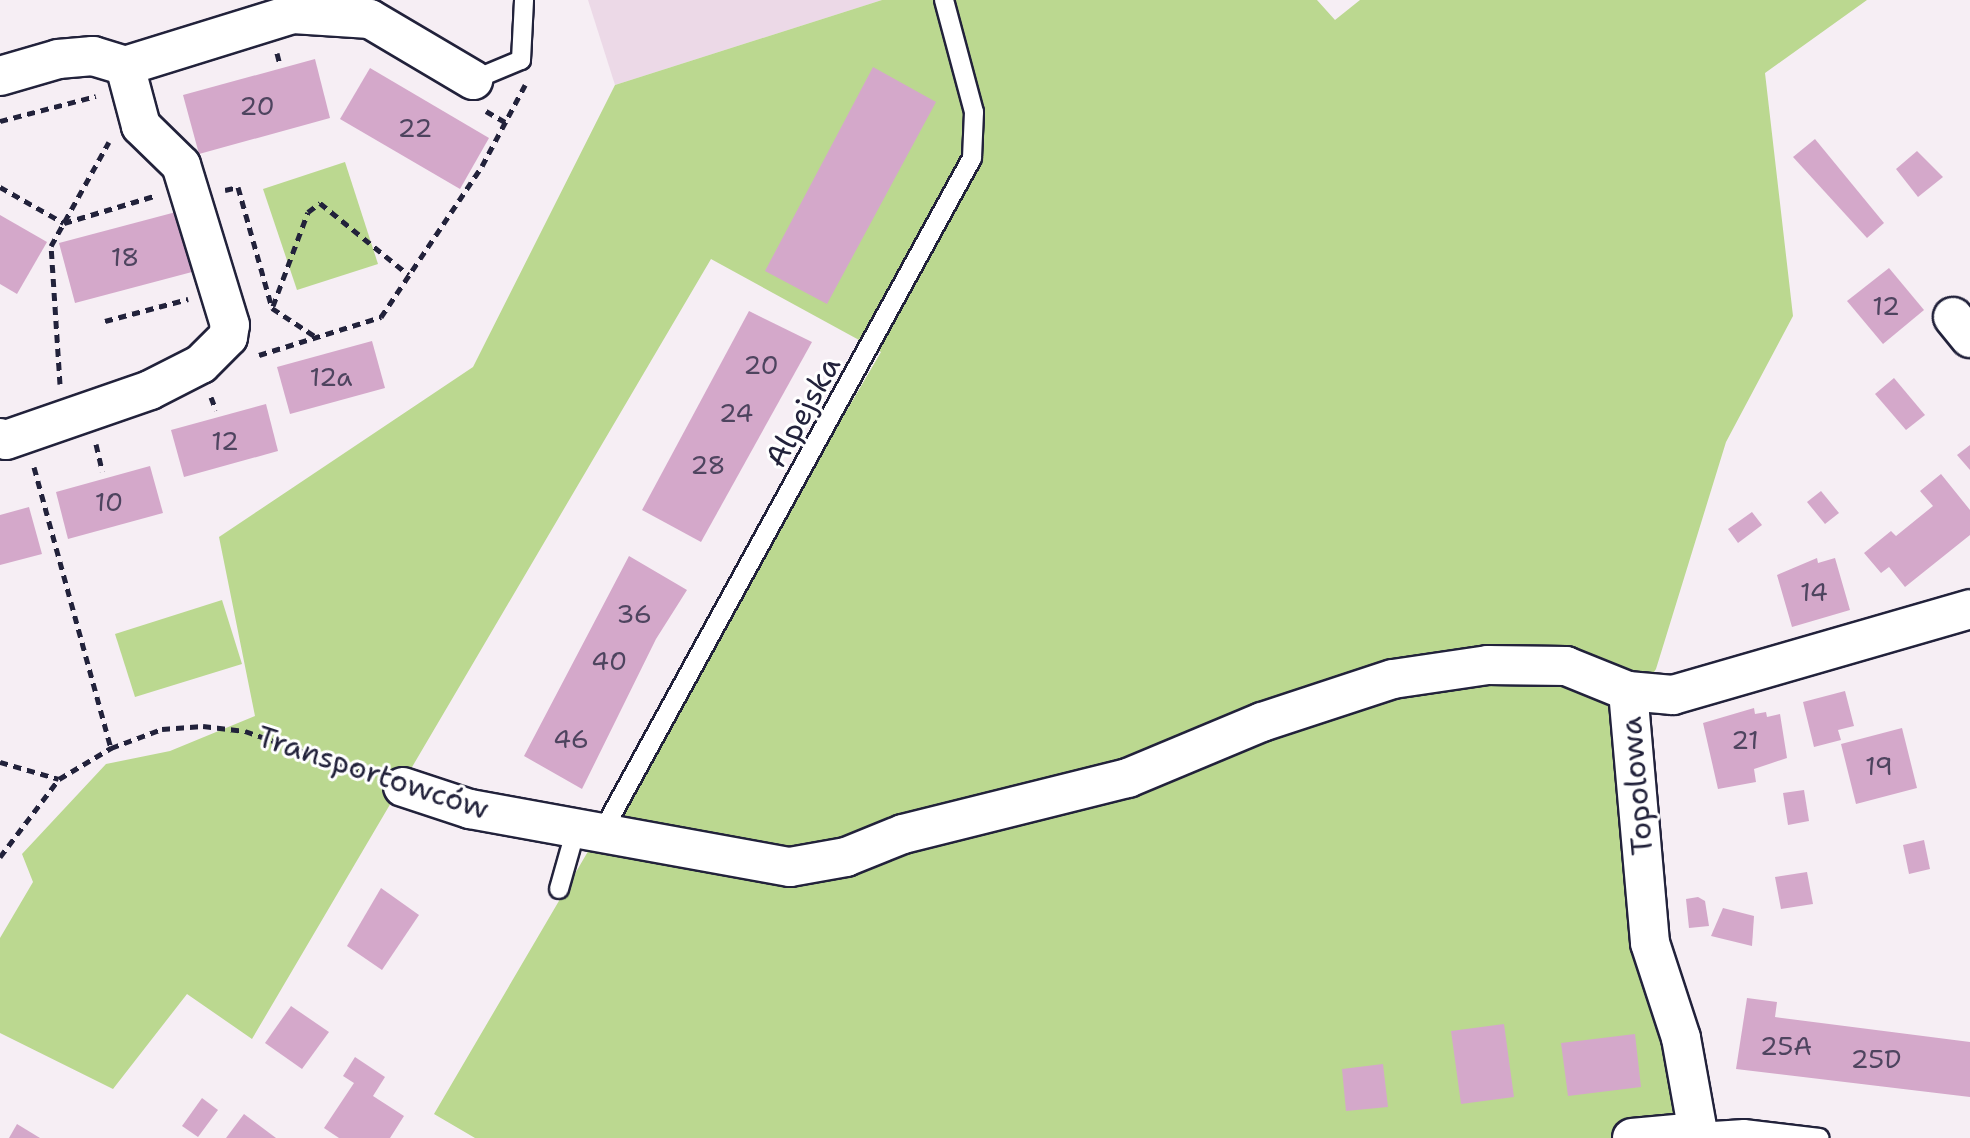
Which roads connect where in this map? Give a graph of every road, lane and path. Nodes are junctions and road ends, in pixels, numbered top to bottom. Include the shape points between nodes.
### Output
1 (524, 0) edge
2 (944, 0) edge
3 (338, 7) edge
4 (521, 60) junction
5 (0, 76) edge
6 (128, 76) junction
7 (477, 94) junction
8 (0, 121) edge
9 (505, 123) junction
10 (115, 130) dead end
11 (188, 185) junction
12 (0, 187) edge
13 (64, 223) junction
14 (409, 275) junction
15 (220, 290) junction
16 (272, 308) junction
17 (262, 312) dead end
18 (105, 321) dead end
19 (316, 337) junction
20 (244, 359) dead end
21 (58, 394) dead end
22 (0, 438) edge
23 (33, 463) dead end
24 (1970, 609) edge
25 (1628, 691) junction
26 (111, 748) junction
27 (0, 762) edge
28 (59, 779) junction
29 (403, 787) joint
30 (588, 832) junction
31 (1, 854) edge
32 (559, 889) dead end
33 (1699, 1135) edge
34 (1632, 1138) edge
35 (1819, 1138) edge

1 - 4 lane
2 - 30 lane, Alpejska via 974,112 972,158
3 - 6 street via 293,14
3 - 7 street via 370,19
4 - 7 lane
4 - 9 path via 526,89
5 - 6 street via 58,59 93,56
6 - 8 path
6 - 11 street via 141,126 175,157
7 - 9 path
9 - 14 path
10 - 13 path
11 - 13 path
11 - 15 street
11 - 16 path via 203,181 219,192 238,187
12 - 13 path
13 - 21 path via 51,246 61,342
14 - 16 path via 320,203 308,212
14 - 19 path via 381,317
15 - 18 path
15 - 22 street via 228,337 201,364 150,390
16 - 17 path
16 - 19 path
19 - 20 path
23 - 26 path
24 - 25 street, Topolowa via 1673,695
25 - 30 street, Transportowców via 1566,666 1488,665 1393,679 1262,722 1128,778 903,834 846,857 790,867
25 - 33 street, Topolowa via 1650,943 1681,1038
26 - 28 path, Transportowców
26 - 29 path, Transportowców via 162,729 245,731
27 - 28 path
28 - 31 path, Transportowców
29 - 30 street, Transportowców via 470,809
30 - 32 lane, Alpejska
33 - 34 street
33 - 35 lane via 1744,1129

